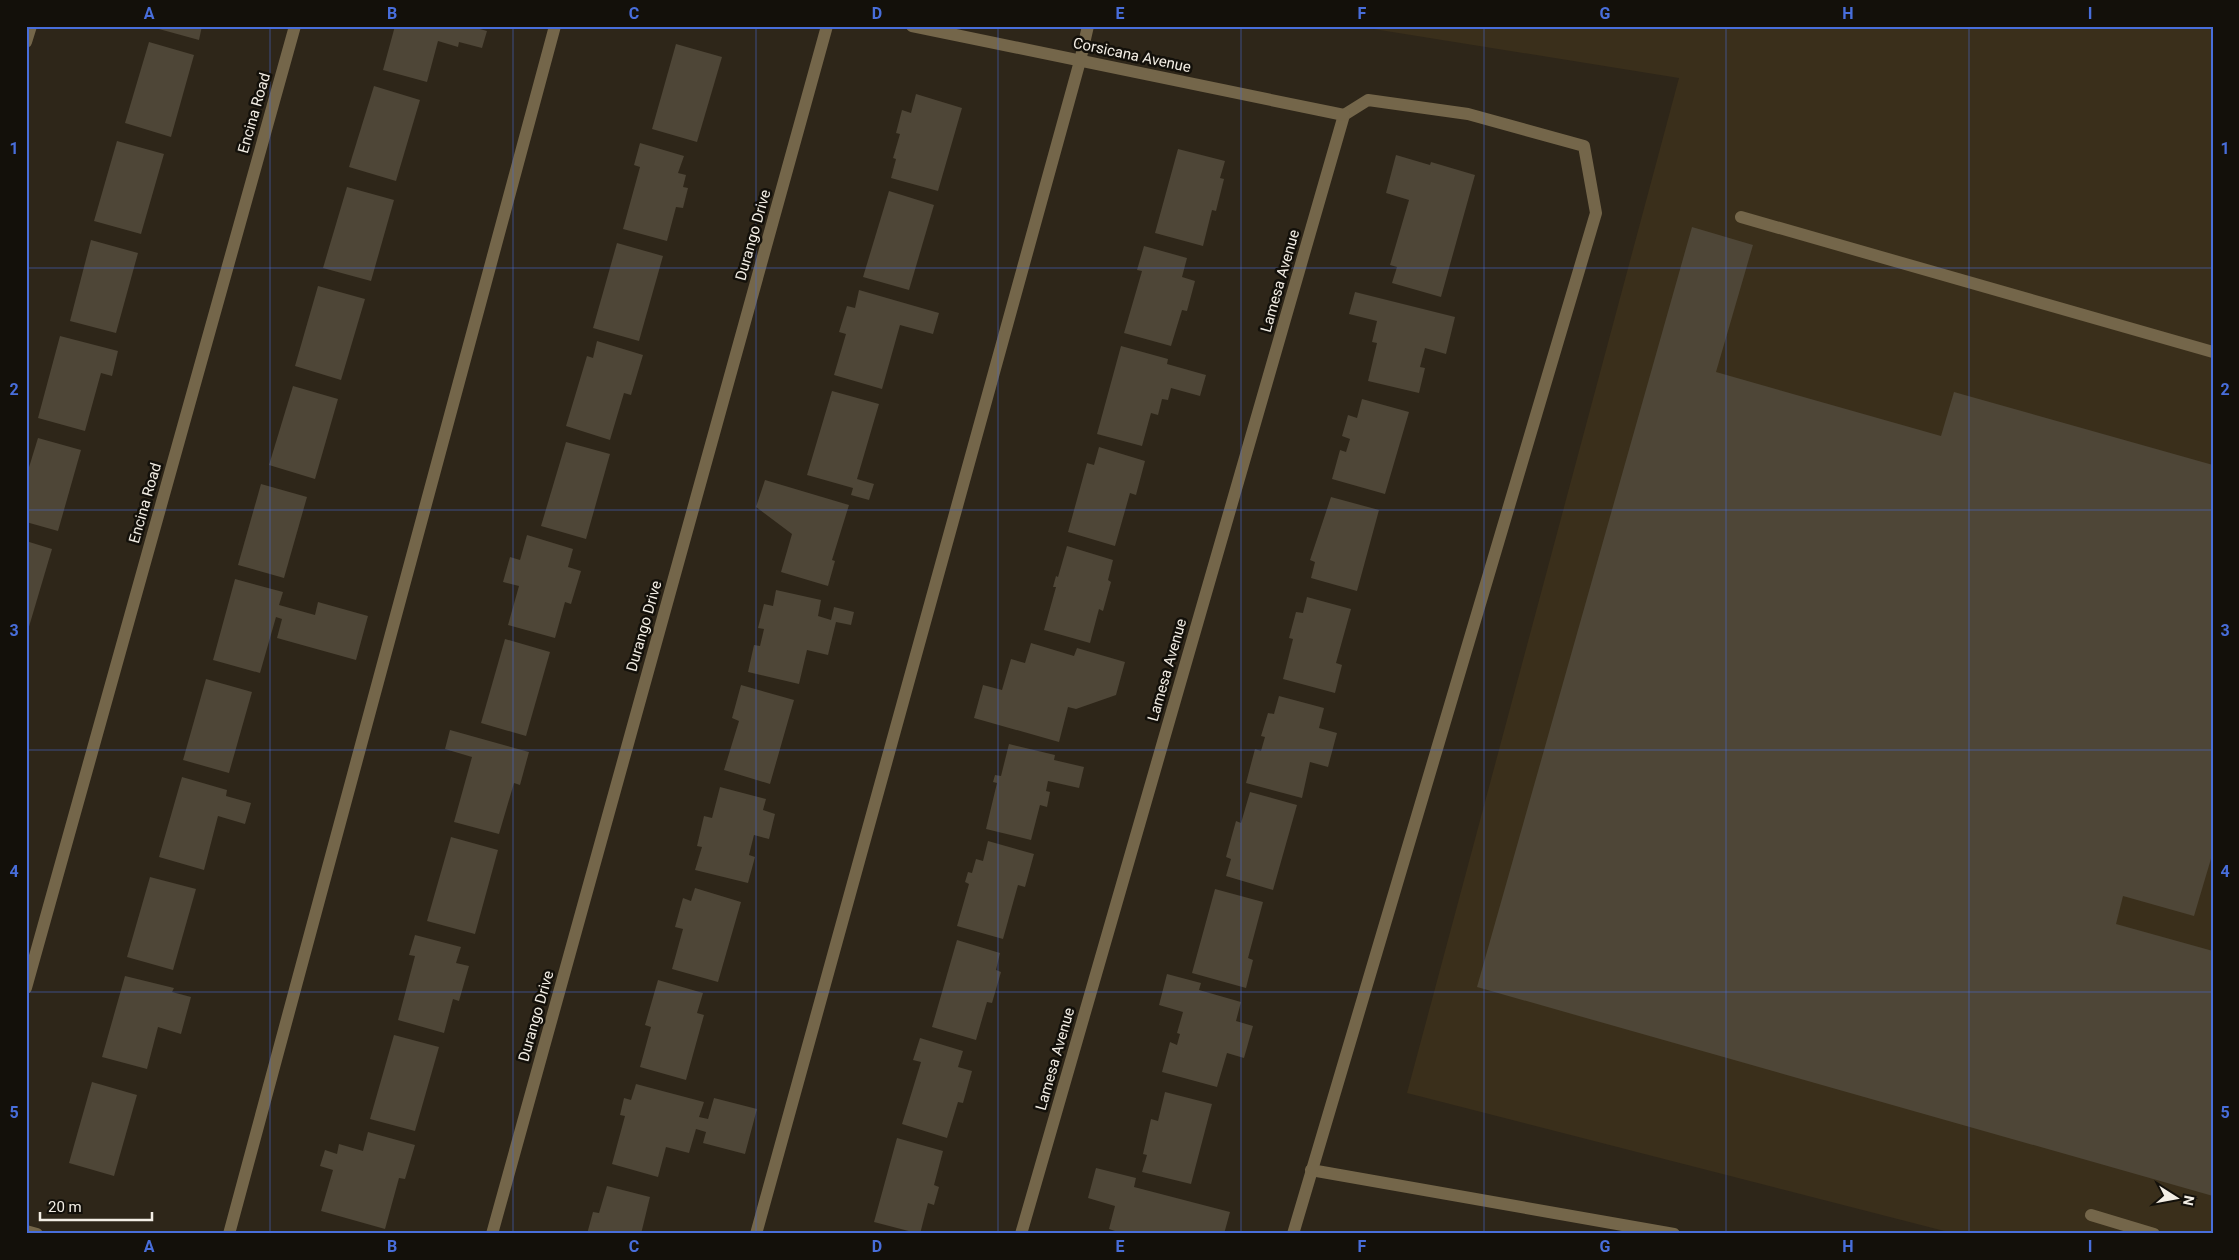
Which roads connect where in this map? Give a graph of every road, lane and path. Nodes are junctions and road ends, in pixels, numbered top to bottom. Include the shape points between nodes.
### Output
1 (30, 26) edge
2 (295, 26) edge
3 (555, 26) edge
4 (828, 26) edge
5 (912, 26) edge
6 (1088, 26) edge
7 (26, 42) edge
8 (1080, 61) junction
9 (1344, 115) junction
10 (1741, 217) dead end
11 (2213, 352) edge
12 (26, 988) edge
13 (1311, 1170) junction
14 (2091, 1215) dead end
15 (26, 1231) edge
16 (37, 1234) edge
17 (228, 1234) edge
18 (492, 1234) edge
19 (756, 1234) edge
20 (1021, 1234) edge
21 (1293, 1234) edge
22 (1674, 1234) edge
23 (2154, 1234) edge

1 - 7 street
2 - 12 street, Encina Road
3 - 17 street
4 - 18 street, Durango Drive
5 - 8 street, Corsicana Avenue
6 - 8 street
8 - 9 street, Corsicana Avenue
8 - 19 street
9 - 13 street via 1368,100 1468,114 1584,146 1596,213
9 - 20 street, Lamesa Avenue
10 - 11 street
13 - 21 street
13 - 22 street
14 - 23 street
15 - 16 street

